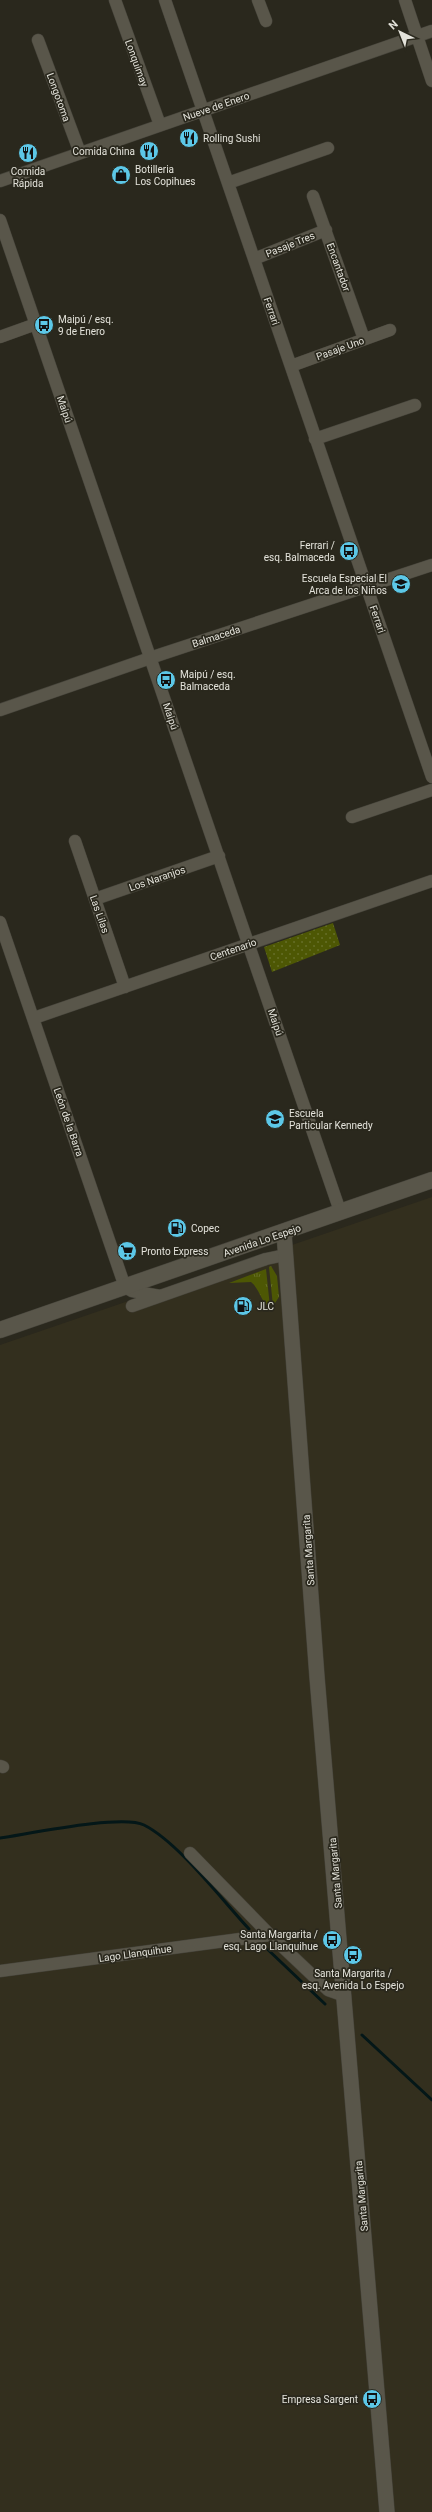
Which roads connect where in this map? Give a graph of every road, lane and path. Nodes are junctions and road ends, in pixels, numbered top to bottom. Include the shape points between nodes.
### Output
1 (115, 0) edge
2 (165, 0) edge
3 (258, 0) edge
4 (404, 0) edge
5 (266, 21) dead end
6 (432, 32) edge
7 (417, 37) junction
8 (38, 40) dead end
9 (432, 81) edge
10 (203, 110) junction
11 (160, 125) junction
12 (328, 148) dead end
13 (80, 153) junction
14 (0, 181) edge
15 (228, 183) junction
16 (313, 196) dead end
17 (0, 220) edge
18 (326, 230) junction
19 (254, 259) junction
20 (36, 324) junction
21 (390, 330) dead end
22 (0, 337) edge
23 (364, 339) junction
24 (290, 366) junction
25 (415, 404) dead end
26 (316, 439) junction
27 (432, 565) edge
28 (366, 587) junction
29 (151, 658) junction
30 (0, 710) edge
31 (432, 777) edge
32 (432, 790) edge
33 (352, 817) dead end
34 (75, 841) dead end
35 (219, 856) junction
36 (432, 881) edge
37 (95, 899) junction
38 (0, 922) edge
39 (249, 944) junction
40 (125, 986) junction
41 (34, 1018) junction
42 (432, 1180) edge
43 (340, 1212) junction
44 (284, 1233) junction
45 (285, 1255) junction
46 (125, 1287) junction
47 (160, 1296) junction
48 (132, 1306) dead end
49 (0, 1330) edge
50 (190, 1853) dead end
51 (270, 1935) junction
52 (0, 1971) edge
53 (346, 1996) junction
54 (387, 2512) edge

1 - 11 street, Lonquimay
2 - 10 street, Ferrari
3 - 5 street
4 - 7 street
6 - 7 street, Nueve de Enero
7 - 9 street
7 - 10 street, Nueve de Enero
8 - 13 street, Longotoma
10 - 11 street, Nueve de Enero
10 - 15 street, Ferrari
11 - 13 street, Nueve de Enero
12 - 15 street
13 - 14 street, Nueve de Enero
15 - 19 street, Ferrari
16 - 18 street, Encantador
17 - 20 street, Maipú
18 - 19 street, Pasaje Tres
18 - 23 street, Encantador
19 - 24 street, Ferrari
20 - 22 street
20 - 29 street, Maipú
21 - 23 street, Pasaje Uno
23 - 24 street, Pasaje Uno
24 - 26 street, Ferrari
25 - 26 street
26 - 28 street, Ferrari
27 - 28 street, Balmaceda
28 - 29 street, Balmaceda
28 - 31 street, Ferrari
29 - 30 street, Balmaceda
29 - 35 street, Maipú
32 - 33 street
34 - 37 street, Las Lilas
35 - 37 street, Los Naranjos
35 - 39 street, Maipú
36 - 39 street, Centenario
37 - 40 street, Las Lilas
38 - 41 street, León de la Barra
39 - 40 street, Centenario
39 - 43 street, Maipú
40 - 41 street, Centenario
41 - 46 street, León de la Barra
42 - 43 main road, Avenida Lo Espejo
43 - 44 main road, Avenida Lo Espejo
44 - 45 street, Santa Margarita
44 - 46 main road, Avenida Lo Espejo
45 - 47 street, Avenida Lo Espejo via 266,1259
45 - 53 street, Santa Margarita via 318,1684
46 - 47 street via 132,1292
46 - 49 main road, Avenida Lo Espejo
47 - 48 street, Avenida Lo Espejo
50 - 51 street
51 - 52 street, Lago Llanquihue
51 - 53 street via 328,1990
53 - 54 street, Santa Margarita

